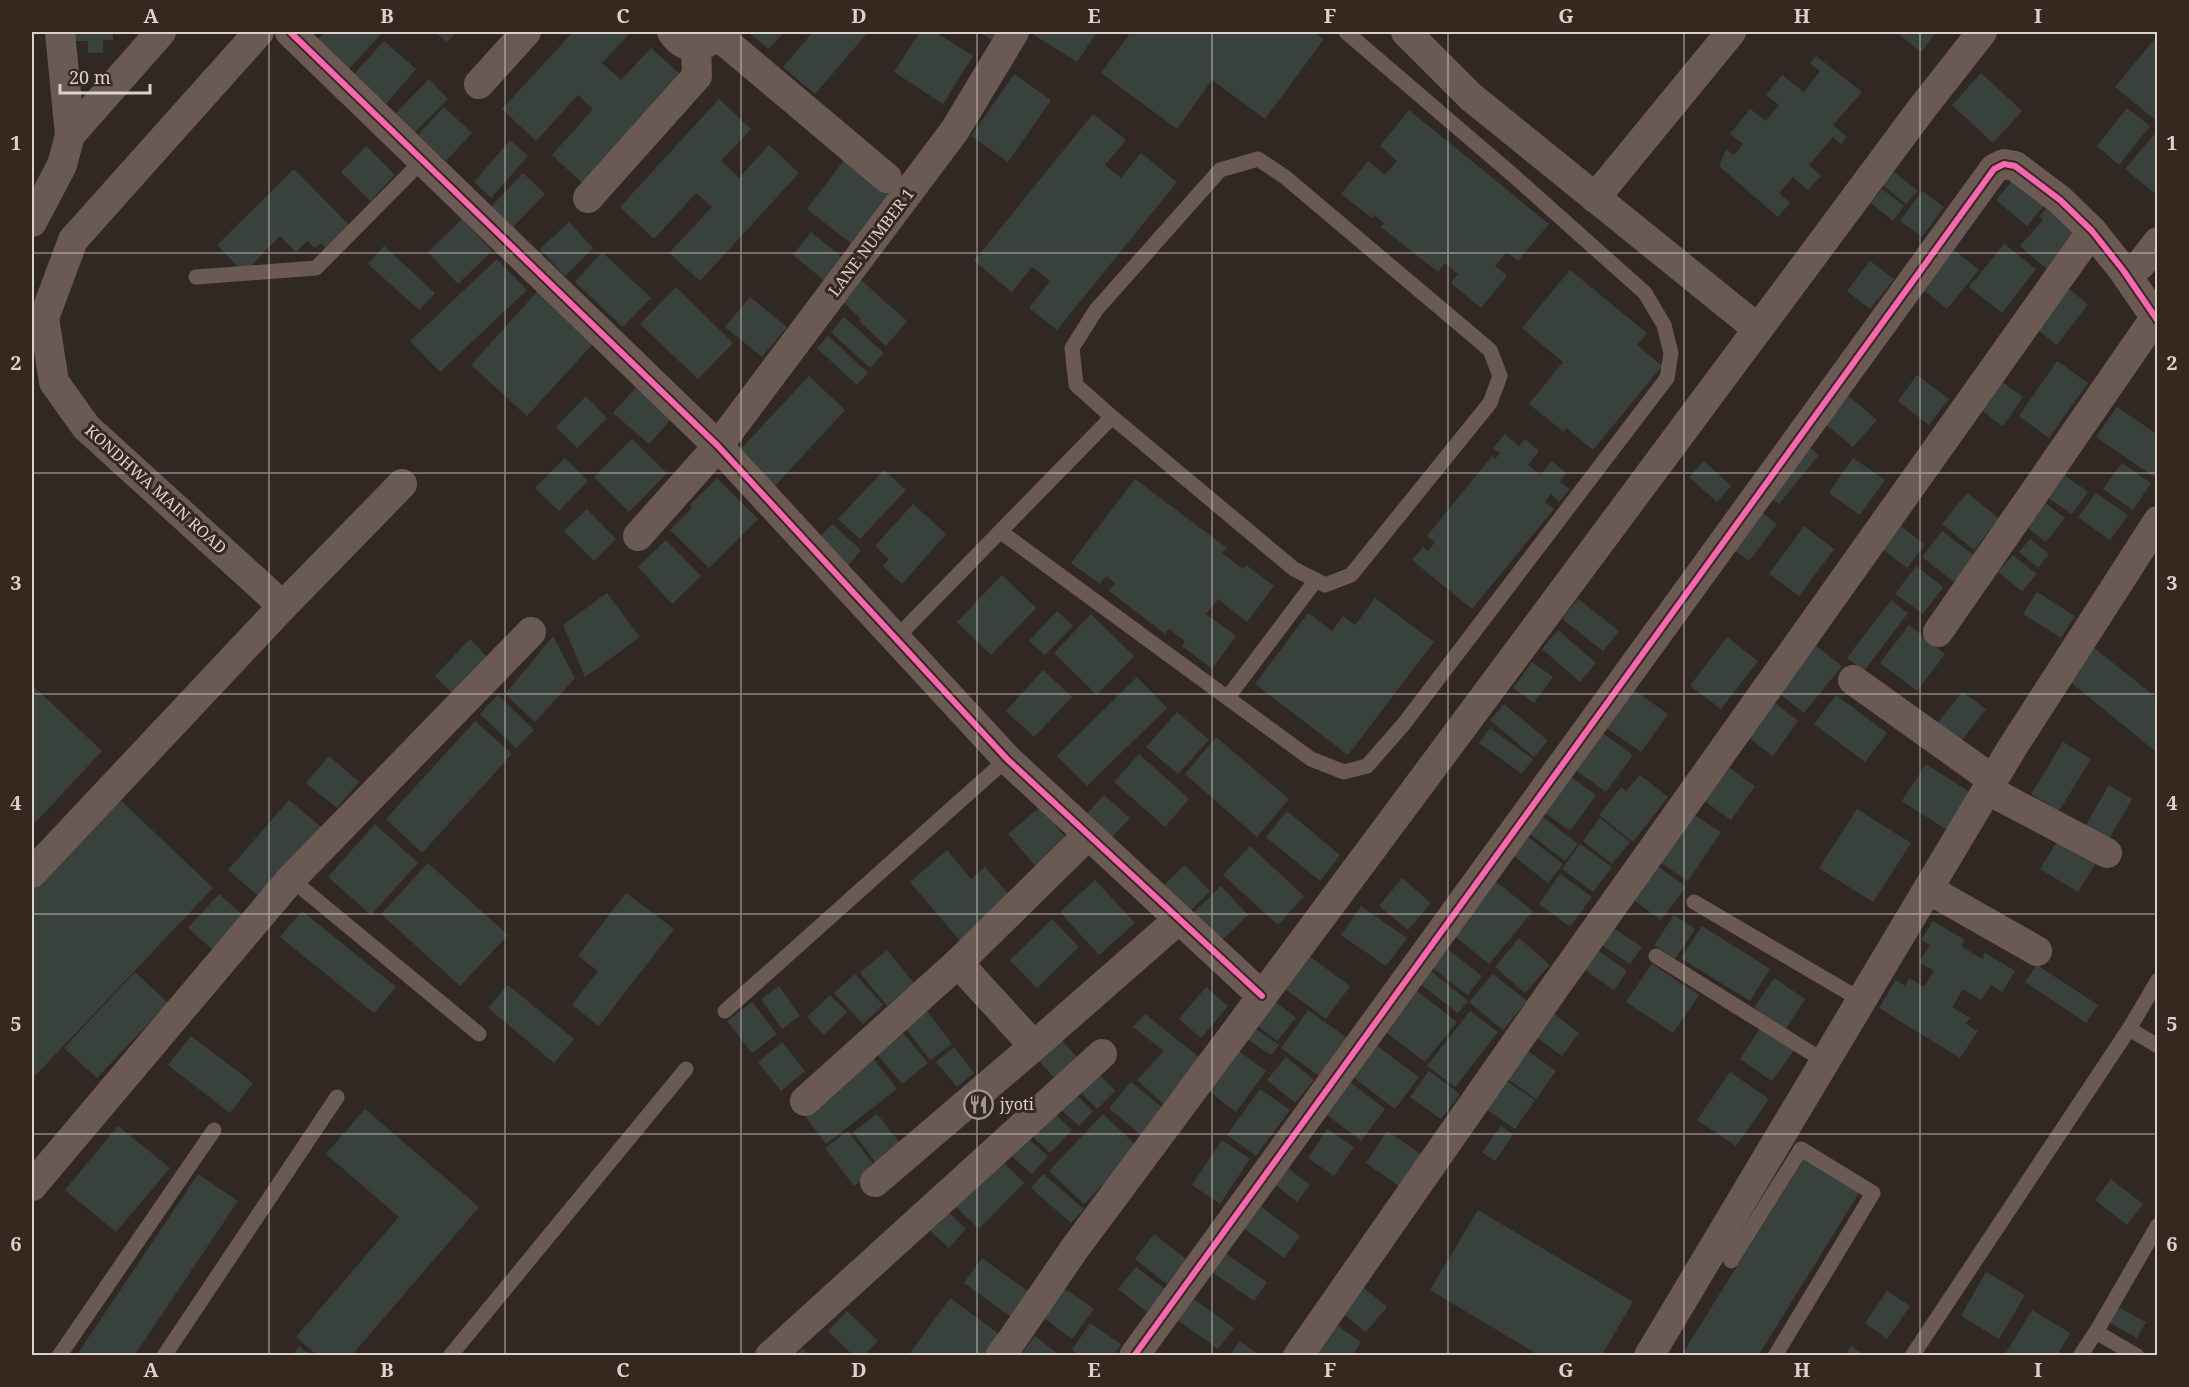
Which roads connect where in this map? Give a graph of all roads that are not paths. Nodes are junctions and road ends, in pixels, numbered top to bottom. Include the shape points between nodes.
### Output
1 (60, 32) edge
2 (161, 32) edge
3 (259, 32) edge
4 (290, 32) edge
5 (526, 32) edge
6 (672, 32) edge
7 (1014, 32) edge
8 (1346, 32) edge
9 (1406, 32) edge
10 (1731, 32) edge
11 (1982, 32) edge
12 (710, 38) edge
13 (479, 84) dead end
14 (70, 135) junction
15 (423, 160) junction
16 (887, 178) dead end
17 (588, 198) dead end
18 (1595, 198) junction
19 (32, 224) edge
20 (2092, 231) junction
21 (73, 240) junction
22 (196, 277) dead end
23 (2156, 320) edge
24 (1758, 330) junction
25 (1112, 417) junction
26 (718, 446) junction
27 (402, 484) dead end
28 (2157, 521) edge
29 (1001, 532) junction
30 (638, 536) dead end
31 (1316, 580) junction
32 (283, 606) junction
33 (531, 632) dead end
34 (1938, 632) dead end
35 (896, 638) junction
36 (1853, 680) dead end
37 (1228, 697) junction
38 (1007, 759) junction
39 (1990, 785) junction
40 (1088, 835) junction
41 (2107, 853) dead end
42 (32, 873) edge
43 (291, 879) junction
44 (1928, 889) junction
45 (1694, 902) dead end
46 (1179, 919) junction
47 (2037, 951) dead end
48 (1656, 956) dead end
49 (958, 963) junction
50 (2157, 980) edge
51 (1262, 996) junction
52 (1862, 1000) junction
53 (724, 1011) dead end
54 (2128, 1029) junction
55 (479, 1034) dead end
56 (1034, 1046) junction
57 (2157, 1046) edge
58 (1102, 1054) dead end
59 (1824, 1061) junction
60 (686, 1069) dead end
61 (338, 1097) dead end
62 (805, 1101) dead end
63 (214, 1130) dead end
64 (875, 1182) dead end
65 (32, 1186) edge
66 (2157, 1224) edge
67 (1731, 1261) dead end
68 (2096, 1332) junction
69 (58, 1356) edge
70 (164, 1356) edge
71 (450, 1356) edge
72 (770, 1356) edge
73 (1000, 1356) edge
74 (1134, 1356) edge
75 (1298, 1356) edge
76 (1648, 1356) edge
77 (1774, 1356) edge
78 (1912, 1356) edge
79 (2080, 1356) edge
80 (2137, 1356) edge

1 - 14 street
2 - 14 street
3 - 21 street, KONDHWA MAIN ROAD
4 - 15 street
5 - 13 street
6 - 12 street via 681,43
7 - 26 street, LANE NUMBER 1 via 955,130
8 - 37 lane via 1645,293 1664,325 1671,353 1667,378 1367,766 1344,772 1311,759
9 - 18 street via 1471,97
10 - 18 street
11 - 24 street
12 - 16 street
12 - 17 street via 698,76
14 - 19 street via 62,165
15 - 22 lane via 315,268
15 - 26 street
18 - 24 street
19 - 21 street
20 - 23 street
20 - 74 street via 2060,200 2015,166 2004,164 1994,169
20 - 75 street
21 - 32 street, KONDHWA MAIN ROAD via 44,318 54,382 86,427
23 - 34 street
24 - 51 street
25 - 29 lane
25 - 31 lane via 1294,569
25 - 31 lane via 1076,385 1072,348 1096,310 1220,170 1258,159 1285,177 1490,350 1500,376 1490,403 1351,575 1324,585
26 - 30 street, LANE NUMBER 1
26 - 35 street
27 - 32 street
28 - 39 street
29 - 35 lane
29 - 37 lane
31 - 37 lane
32 - 42 street
33 - 43 street
35 - 38 street
36 - 39 street
38 - 40 street
38 - 53 lane
39 - 41 street
39 - 44 street
40 - 46 street
40 - 49 street
43 - 55 lane
43 - 65 street
44 - 47 street
44 - 52 street
45 - 52 lane
46 - 51 street
46 - 56 street
48 - 59 lane
49 - 56 street
49 - 62 street
50 - 54 lane
51 - 73 street
52 - 59 street
54 - 57 lane
54 - 78 lane
56 - 64 street
58 - 72 street
59 - 76 street
60 - 71 lane
61 - 70 lane
63 - 69 lane
66 - 68 lane
67 - 77 lane via 1801,1149 1873,1193
68 - 79 lane
68 - 80 lane

